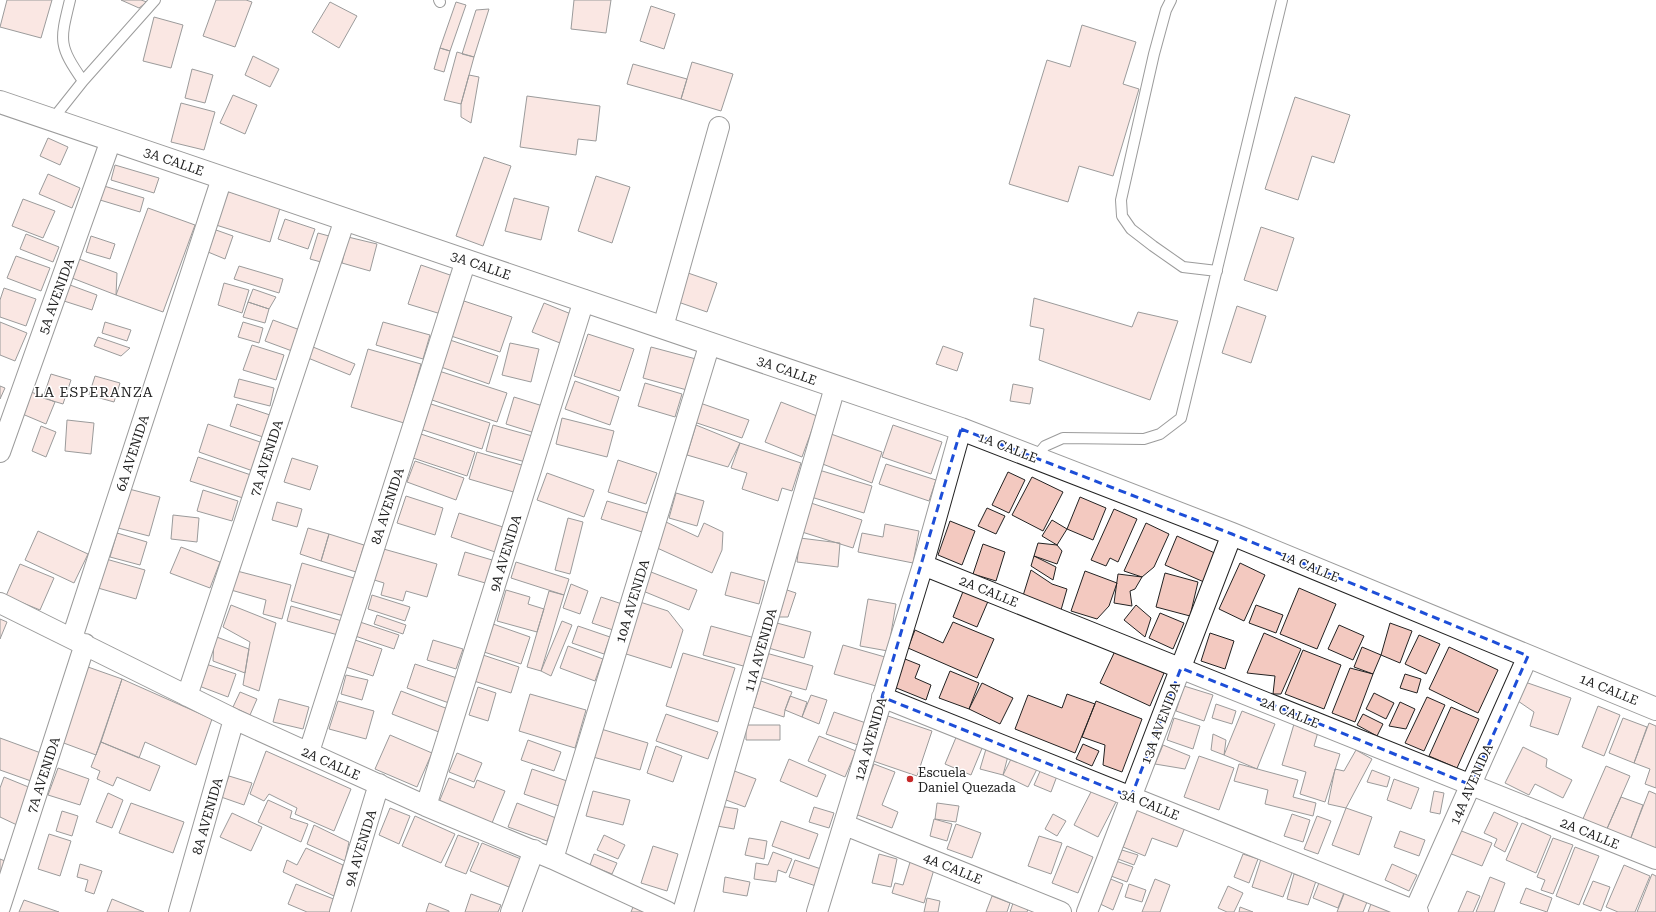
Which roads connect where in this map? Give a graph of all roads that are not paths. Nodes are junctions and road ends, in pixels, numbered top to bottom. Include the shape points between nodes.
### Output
1 (70, 0) edge
2 (156, 0) edge
3 (1171, 0) edge
4 (1282, 0) edge
5 (83, 80) junction
6 (0, 102) edge
7 (52, 120) junction
8 (719, 127) dead end
9 (111, 140) junction
10 (222, 178) junction
11 (345, 219) junction
12 (466, 260) junction
13 (1217, 271) junction
14 (584, 300) junction
15 (663, 327) junction
16 (710, 343) junction
17 (835, 387) junction
18 (961, 429) junction
19 (0, 452) edge
20 (1035, 458) junction
21 (1232, 534) junction
22 (924, 565) junction
23 (0, 603) edge
24 (79, 641) junction
25 (1528, 656) junction
26 (1181, 668) junction
27 (187, 696) junction
28 (882, 697) junction
29 (1656, 709) edge
30 (234, 719) junction
31 (309, 752) junction
32 (379, 784) junction
33 (1471, 785) junction
34 (1131, 797) junction
35 (426, 806) junction
36 (845, 825) junction
37 (534, 850) junction
38 (553, 859) junction
39 (1656, 859) edge
40 (0, 907) edge
41 (179, 912) edge
42 (340, 912) edge
43 (511, 912) edge
44 (668, 912) edge
45 (683, 912) edge
46 (816, 912) edge
47 (1061, 912) edge
48 (1087, 912) edge
49 (1416, 912) edge

1 - 5 lane via 62,32 63,47 70,63
2 - 5 lane
3 - 13 lane via 1154,54 1121,200 1122,216 1131,229 1183,267
4 - 13 lane
5 - 7 lane
6 - 7 street, 3A CALLE
7 - 9 street, 3A CALLE
8 - 15 street
9 - 10 street, 3A CALLE
9 - 19 street, 5A AVENIDA
10 - 11 street, 3A CALLE
10 - 24 street, 6A AVENIDA
11 - 12 street, 3A CALLE
11 - 27 street, 7A AVENIDA
12 - 14 street, 3A CALLE
12 - 31 street, 8A AVENIDA
13 - 20 lane via 1181,418 1160,434 1144,439 1063,438 1045,446
14 - 15 street, 3A CALLE
14 - 35 street, 9A AVENIDA
15 - 16 street, 3A CALLE
16 - 17 street, 3A CALLE
16 - 38 street, 10A AVENIDA
17 - 18 street, 3A CALLE
17 - 45 street, 11A AVENIDA
18 - 20 street, 1A CALLE
18 - 22 street, 12A AVENIDA
20 - 21 street, 1A CALLE
21 - 25 street, 1A CALLE
21 - 26 street, 13A AVENIDA
22 - 26 street, 2A CALLE
22 - 28 street, 12A AVENIDA
23 - 24 street, 2A CALLE
24 - 27 street, 2A CALLE
24 - 40 street, 7A AVENIDA
25 - 29 street, 1A CALLE
25 - 33 street, 14A AVENIDA
26 - 33 street, 2A CALLE
26 - 34 street, 13A AVENIDA
27 - 30 street, 2A CALLE
28 - 34 street, 3A CALLE
28 - 36 street, 12A AVENIDA
30 - 31 street, 2A CALLE
30 - 41 street, 8A AVENIDA
31 - 32 street, 2A CALLE
32 - 35 street, 2A CALLE
32 - 42 street, 9A AVENIDA
33 - 39 street, 2A CALLE
33 - 49 street, 14A AVENIDA
34 - 48 street, 13A AVENIDA
34 - 49 street, 3A CALLE
35 - 37 street, 2A CALLE
36 - 46 street, 12A AVENIDA
36 - 47 street, 4A CALLE
37 - 38 street, 2A CALLE
37 - 43 street
38 - 44 street, 2A CALLE

